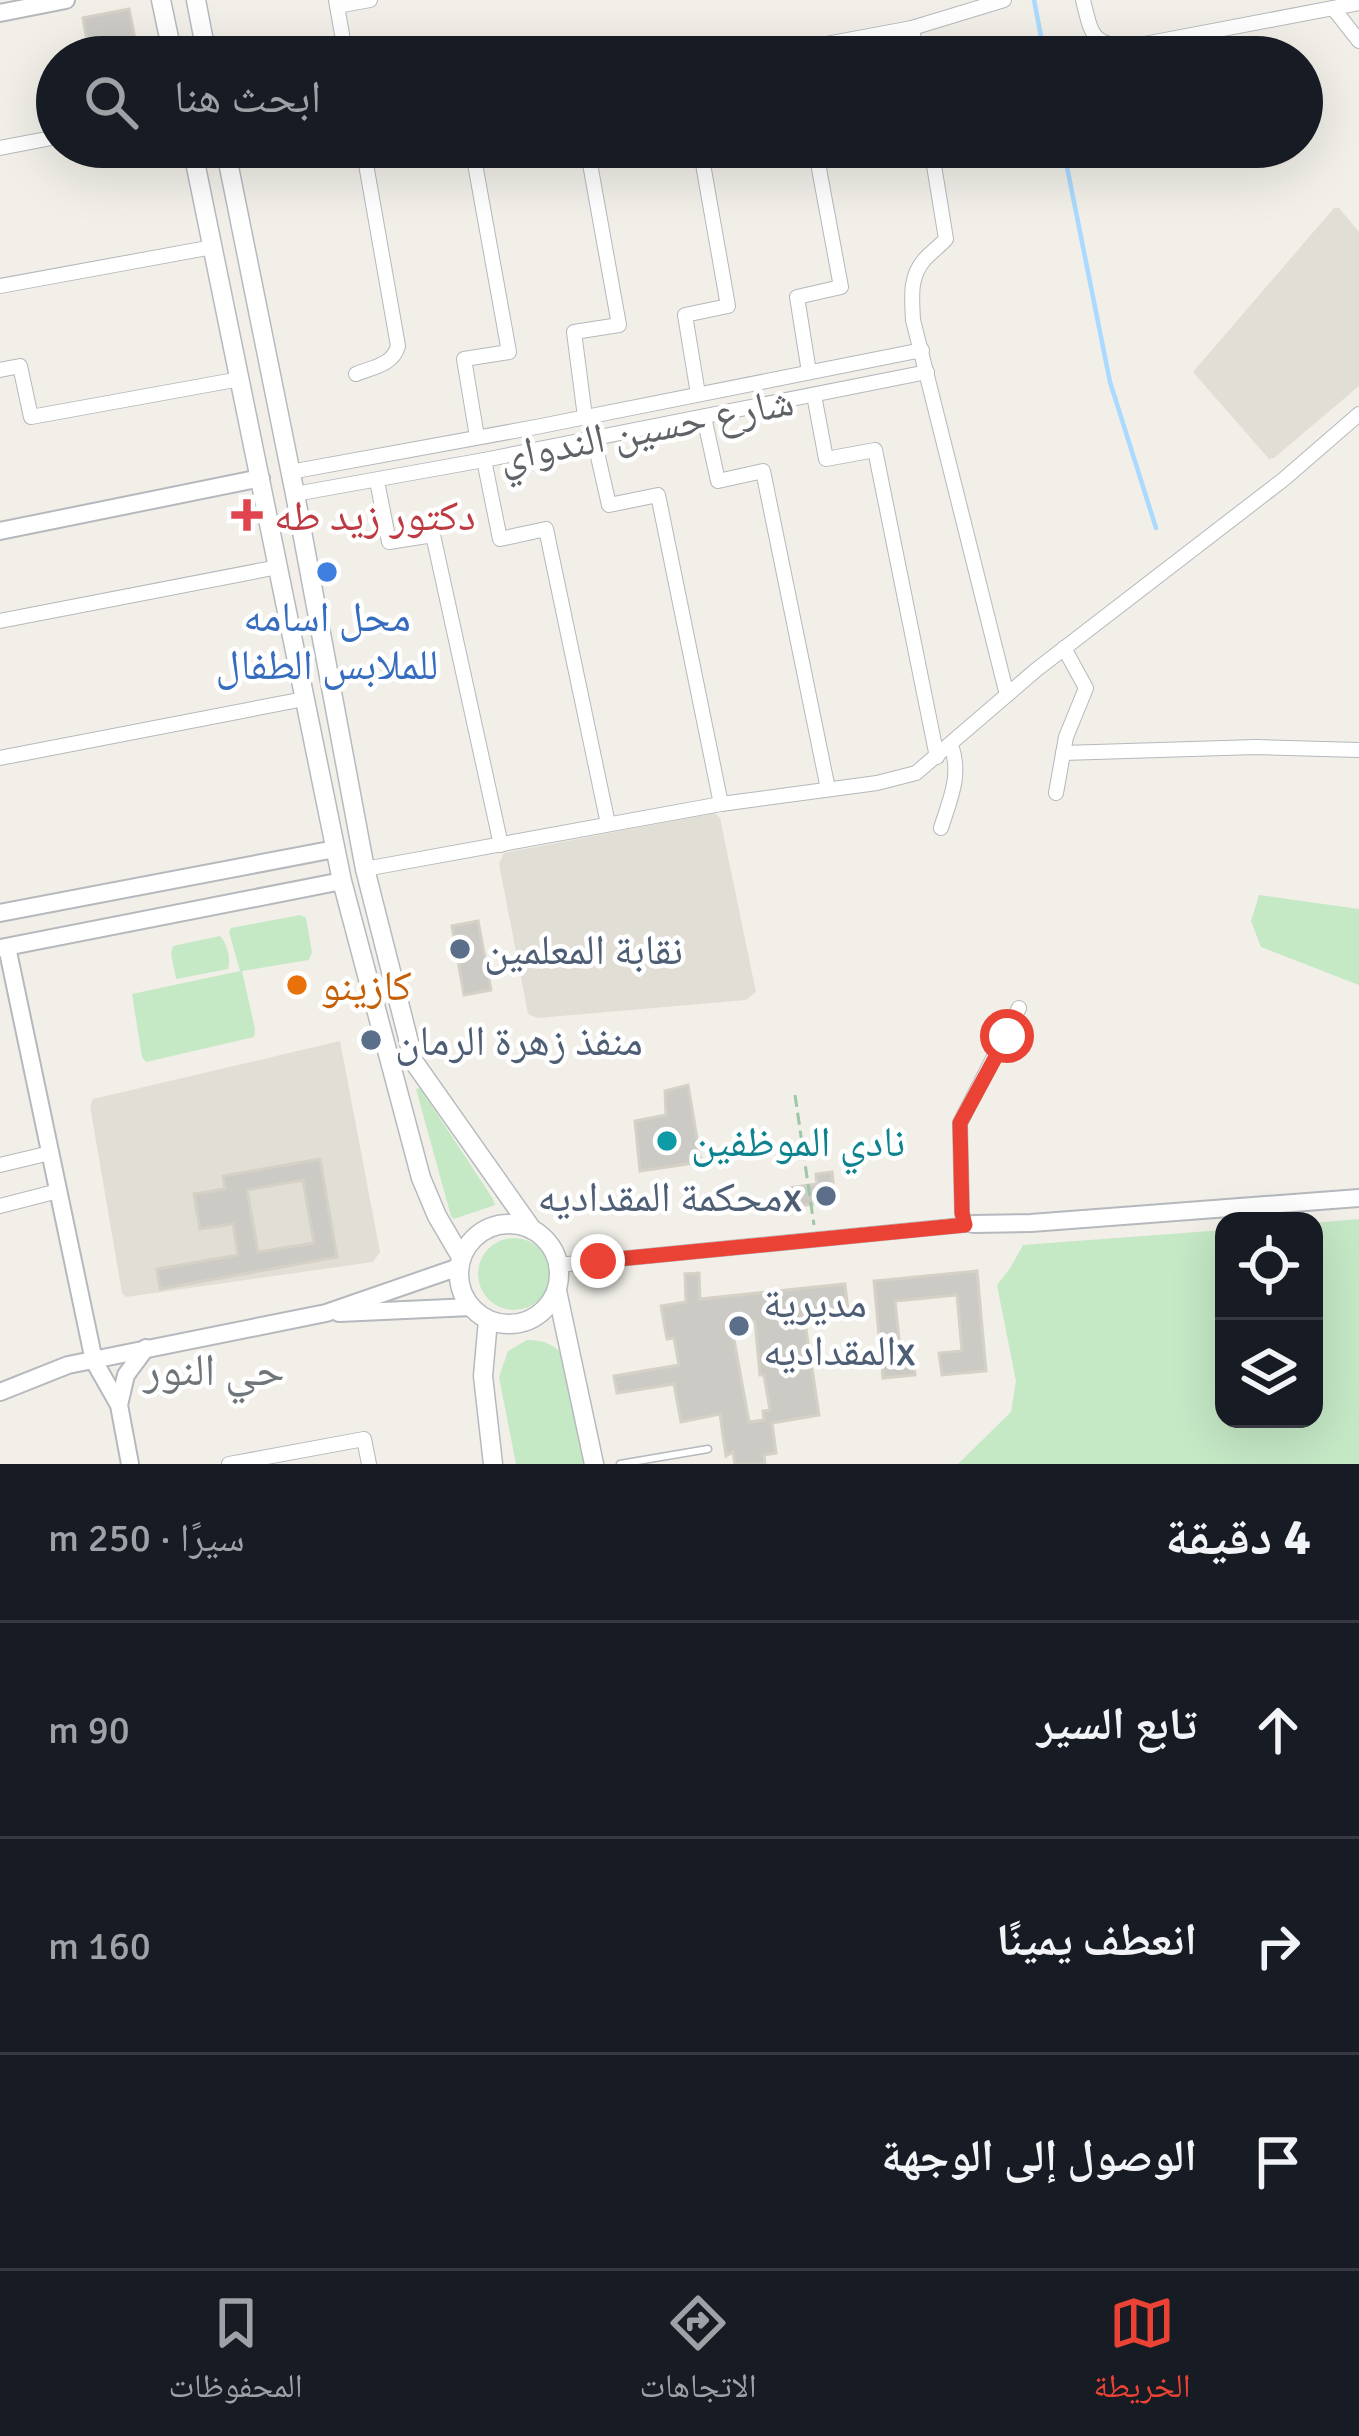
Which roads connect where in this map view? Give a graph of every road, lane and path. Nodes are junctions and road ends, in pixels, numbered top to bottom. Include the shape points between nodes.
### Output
1 (66, 0) edge
2 (161, 0) edge
3 (196, 0) edge
4 (370, 0) edge
5 (1004, 0) edge
6 (1084, 0) edge
7 (336, 3) edge
8 (1359, 3) edge
9 (1334, 8) junction
10 (0, 13) edge
11 (912, 28) junction
12 (169, 36) edge
13 (203, 36) edge
14 (342, 36) edge
15 (875, 36) edge
16 (913, 36) edge
17 (1095, 36) edge
18 (1187, 36) edge
19 (1359, 41) edge
20 (36, 141) edge
21 (0, 148) edge
22 (196, 168) edge
23 (229, 168) edge
24 (366, 168) edge
25 (476, 168) edge
26 (591, 168) edge
27 (704, 168) edge
28 (819, 168) edge
29 (934, 168) edge
30 (213, 247) junction
31 (0, 286) edge
32 (922, 350) junction
33 (0, 370) edge
34 (809, 372) junction
35 (927, 372) junction
36 (356, 374) dead end
37 (240, 380) junction
38 (698, 394) junction
39 (814, 395) junction
40 (1359, 414) edge
41 (585, 417) junction
42 (704, 417) junction
43 (477, 437) junction
44 (594, 439) junction
45 (484, 460) junction
46 (290, 472) junction
47 (261, 478) junction
48 (377, 481) junction
49 (295, 494) junction
50 (0, 531) edge
51 (278, 567) junction
52 (0, 621) edge
53 (1064, 648) junction
54 (1006, 695) junction
55 (304, 699) junction
56 (951, 745) junction
57 (1359, 750) edge
58 (1063, 753) junction
59 (938, 757) junction
60 (0, 758) edge
61 (828, 789) junction
62 (1056, 793) dead end
63 (722, 804) junction
64 (608, 824) junction
65 (941, 828) dead end
66 (501, 845) junction
67 (335, 849) junction
68 (365, 868) junction
69 (342, 881) junction
70 (0, 913) edge
71 (3, 947) edge
72 (1019, 1008) dead end
73 (795, 1095) dead end
74 (50, 1153) junction
75 (0, 1165) edge
76 (58, 1190) junction
77 (1359, 1198) edge
78 (0, 1206) edge
79 (969, 1225) junction
80 (531, 1228) junction
81 (816, 1239) junction
82 (460, 1262) junction
83 (558, 1264) junction
84 (556, 1291) junction
85 (471, 1307) junction
86 (326, 1312) junction
87 (488, 1319) junction
88 (146, 1348) junction
89 (94, 1361) junction
90 (0, 1393) edge
91 (119, 1405) junction
92 (708, 1449) dead end
93 (278, 1460) edge
94 (130, 1464) edge
95 (229, 1464) edge
96 (369, 1464) edge
97 (493, 1464) edge
98 (594, 1464) edge
99 (620, 1464) edge

1 - 10 street
2 - 12 main road
3 - 13 main road
4 - 7 street
5 - 11 street
6 - 17 street
7 - 14 street
8 - 9 street
9 - 18 street
9 - 19 street
11 - 15 street
11 - 16 street
20 - 21 street
22 - 30 main road
23 - 46 main road
24 - 36 street via 398,346 389,362
25 - 43 street via 509,352 464,359
26 - 41 street via 619,325 574,332
27 - 38 street via 728,306 685,315
28 - 34 street via 842,287 797,297
29 - 32 street via 946,239 911,287
30 - 31 street
30 - 37 main road
32 - 34 street, شارع حسين الندواي
32 - 35 street
33 - 37 street via 20,366 31,417
34 - 38 street, شارع حسين الندواي
35 - 39 street, شارع حسين الندواي
35 - 54 street
37 - 47 main road
38 - 41 street, شارع حسين الندواي
39 - 42 street, شارع حسين الندواي
39 - 59 street via 826,459 875,450
40 - 53 street
41 - 43 street, شارع حسين الندواي
42 - 44 street, شارع حسين الندواي
42 - 61 street via 718,481 763,471
43 - 46 street, شارع حسين الندواي
44 - 45 street, شارع حسين الندواي
44 - 63 street via 609,505 658,495
45 - 48 street, شارع حسين الندواي
45 - 64 street via 500,539 546,529
46 - 49 main road
47 - 50 street
47 - 51 main road
48 - 49 street, شارع حسين الندواي
48 - 66 street via 388,542 433,535
49 - 68 main road
51 - 52 street
51 - 55 main road
53 - 54 street
53 - 58 street via 1086,688
54 - 56 street
55 - 60 street
55 - 67 main road
56 - 59 street
56 - 65 street via 956,781
57 - 58 street
58 - 62 street
59 - 61 street via 916,773
61 - 63 street
63 - 64 street
64 - 66 street
66 - 68 street
67 - 69 main road
67 - 70 street
68 - 80 main road via 414,1062
69 - 71 street
69 - 82 main road via 421,1178
71 - 74 street
72 - 79 street via 960,1123
73 - 81 path
74 - 75 street
74 - 76 street
76 - 78 street
76 - 89 street
77 - 79 street
79 - 81 street
80 - 82 main road via 490,1227
80 - 83 main road
81 - 83 street
82 - 85 main road via 460,1288
82 - 86 street
83 - 84 main road
84 - 87 main road via 529,1321
84 - 98 main road
85 - 86 street
85 - 87 main road
86 - 88 street
87 - 97 main road via 482,1376
88 - 89 street
88 - 91 street via 126,1375
89 - 90 street
89 - 91 street
91 - 94 street
92 - 99 lane
93 - 95 street
93 - 96 street via 364,1438

